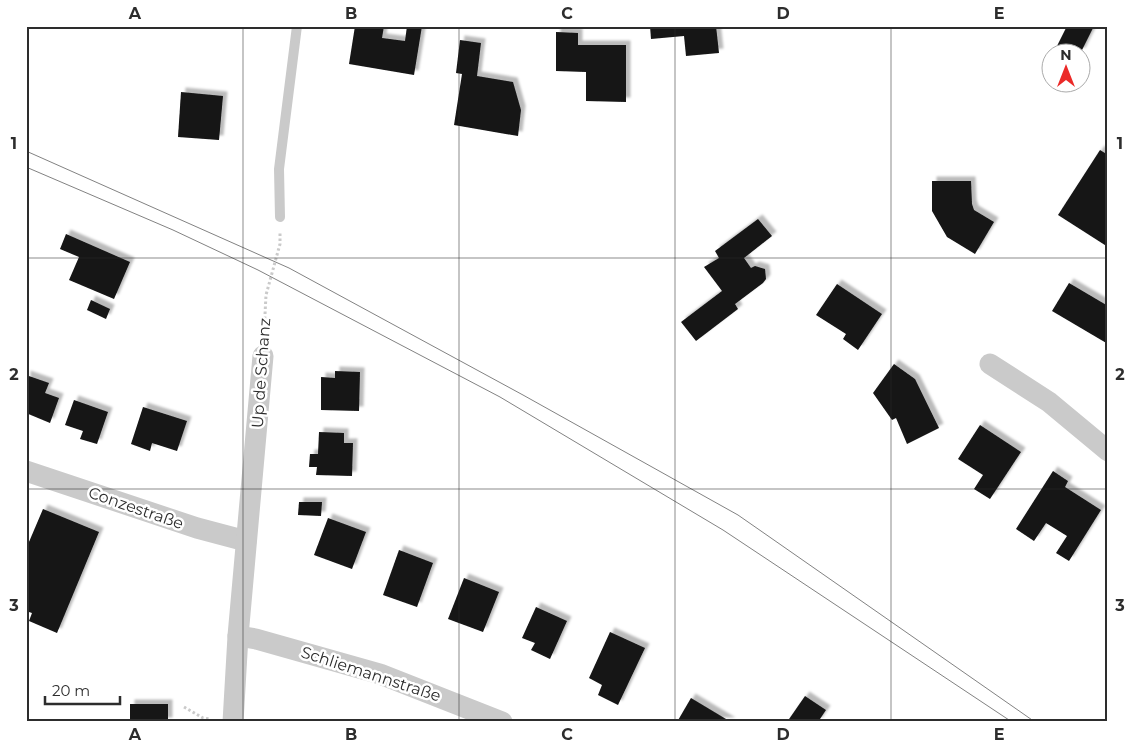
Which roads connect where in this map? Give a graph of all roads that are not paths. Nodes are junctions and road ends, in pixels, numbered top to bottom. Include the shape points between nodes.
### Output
1 (296, 26) edge
2 (280, 217) road end
3 (263, 356) road end
4 (990, 364) dead end
5 (1108, 451) edge
6 (26, 471) edge
7 (246, 541) junction
8 (238, 636) junction
9 (225, 720) edge
10 (502, 722) edge

1 - 2 lane via 278,169
3 - 7 street, Up de Schanz
4 - 5 street via 1049,402
6 - 7 street, Conzestraße
7 - 8 street, Up de Schanz
8 - 9 street, Up de Schanz
8 - 10 street, Schliemannstraße via 380,674

